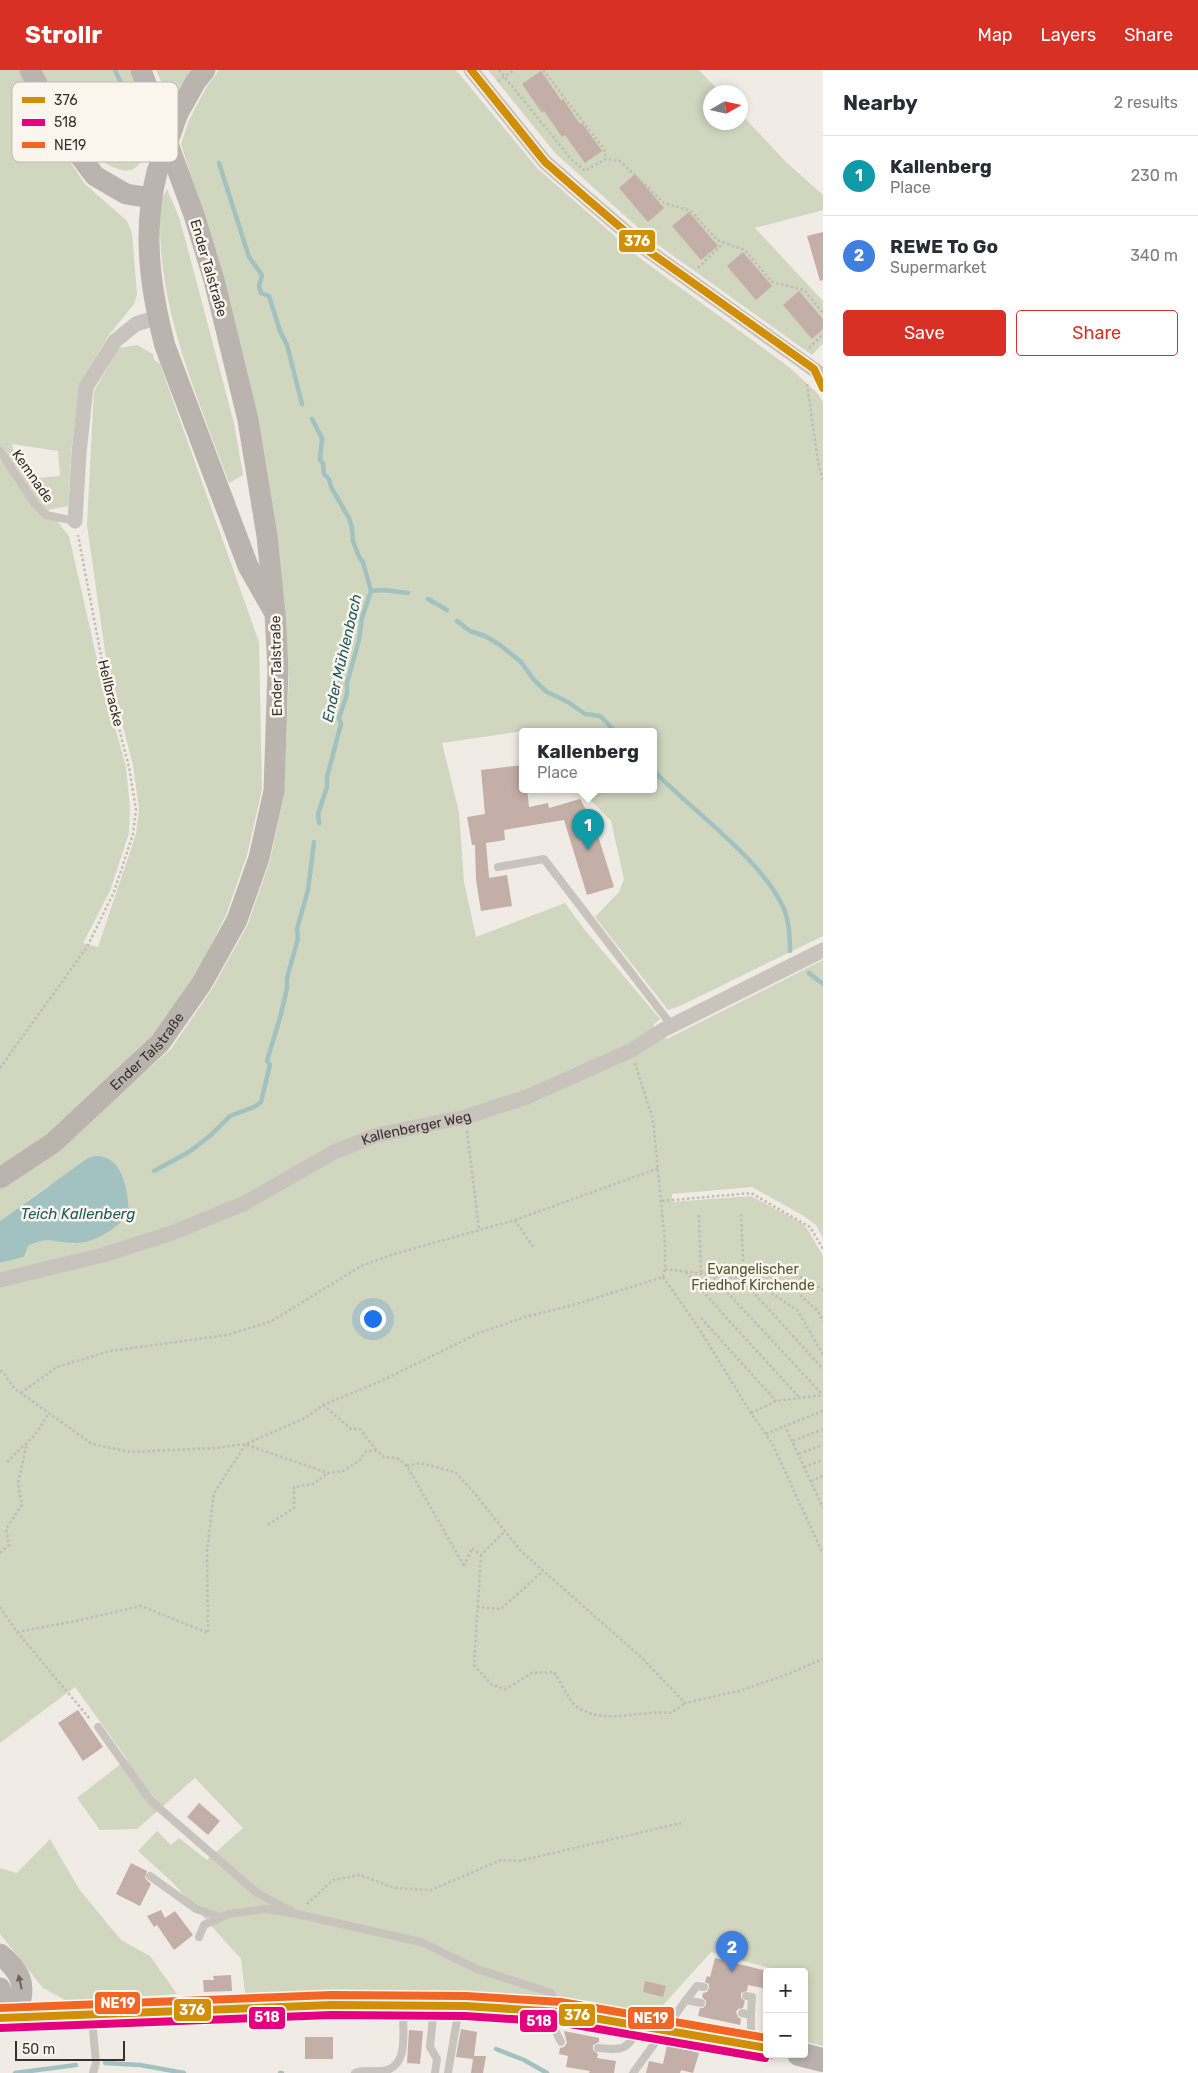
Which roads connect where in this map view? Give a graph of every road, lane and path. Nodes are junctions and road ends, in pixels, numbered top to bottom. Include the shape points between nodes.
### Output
1 (30, 70) edge
2 (141, 70) edge
3 (204, 70) edge
4 (471, 70) edge
5 (499, 70) edge
6 (514, 70) edge
7 (543, 70) edge
8 (503, 76) junction
9 (36, 82) edge
10 (145, 82) edge
11 (178, 113) edge
12 (606, 159) junction
13 (84, 162) edge
14 (161, 162) edge
15 (174, 162) edge
16 (151, 198) junction
17 (723, 243) junction
18 (704, 263) dead end
19 (823, 312) edge
20 (158, 317) junction
21 (823, 334) edge
22 (810, 347) dead end
23 (814, 369) edge
24 (823, 388) edge
25 (0, 451) edge
26 (823, 481) edge
27 (75, 521) junction
28 (275, 614) junction
29 (498, 867) dead end
30 (823, 950) edge
31 (672, 1026) junction
32 (632, 1050) junction
33 (0, 1068) edge
34 (465, 1117) junction
35 (659, 1168) junction
36 (0, 1178) edge
37 (662, 1201) junction
38 (741, 1214) dead end
39 (699, 1215) dead end
40 (515, 1220) junction
41 (478, 1229) junction
42 (533, 1248) dead end
43 (823, 1249) edge
44 (665, 1269) junction
45 (686, 1271) junction
46 (701, 1272) junction
47 (709, 1273) junction
48 (795, 1276) dead end
49 (663, 1277) junction
50 (0, 1280) edge
51 (744, 1282) junction
52 (823, 1290) edge
53 (800, 1295) dead end
54 (701, 1318) dead end
55 (823, 1322) edge
56 (823, 1355) edge
57 (823, 1369) edge
58 (0, 1371) edge
59 (21, 1392) junction
60 (823, 1395) edge
61 (799, 1397) junction
62 (776, 1401) junction
63 (323, 1405) junction
64 (823, 1411) edge
65 (49, 1413) junction
66 (751, 1414) junction
67 (786, 1426) junction
68 (823, 1429) edge
69 (766, 1434) junction
70 (793, 1441) junction
71 (28, 1443) junction
72 (246, 1444) junction
73 (823, 1445) edge
74 (376, 1451) junction
75 (799, 1454) junction
76 (823, 1460) edge
77 (7, 1462) dead end
78 (407, 1466) junction
79 (804, 1467) junction
80 (328, 1473) junction
81 (823, 1476) edge
82 (811, 1481) junction
83 (823, 1492) edge
84 (817, 1495) junction
85 (823, 1508) edge
86 (268, 1525) dead end
87 (505, 1531) junction
88 (0, 1553) edge
89 (823, 1554) edge
90 (481, 1556) junction
91 (543, 1571) junction
92 (0, 1607) edge
93 (477, 1607) junction
94 (17, 1632) junction
95 (823, 1659) edge
96 (686, 1703) junction
97 (98, 1727) joint
98 (681, 1824) dead end
99 (150, 1876) dead end
100 (297, 1914) junction
101 (220, 1917) junction
102 (198, 1937) dead end
103 (0, 1954) edge
104 (0, 1988) edge
105 (704, 1988) dead end
106 (746, 1996) dead end
107 (686, 2000) junction
108 (701, 2003) dead end
109 (403, 2006) junction
110 (434, 2006) junction
111 (460, 2006) junction
112 (552, 2011) junction
113 (742, 2013) dead end
114 (92, 2014) junction
115 (751, 2015) junction
116 (8, 2018) edge
117 (640, 2024) junction
118 (665, 2029) junction
119 (562, 2042) dead end
120 (759, 2046) edge
121 (598, 2048) dead end
122 (808, 2056) edge
123 (823, 2060) edge
124 (93, 2073) edge
125 (354, 2073) edge
126 (435, 2073) edge
127 (448, 2073) edge
128 (633, 2073) edge

1 - 9 main road
2 - 10 main road, Ender Talstraße
3 - 11 main road, bridge
4 - 23 street via 546,162 585,197 647,250
5 - 8 path
6 - 8 path
7 - 12 path via 604,149
8 - 12 path via 571,158 585,170
12 - 17 path via 628,166 664,203 691,211
13 - 16 main road via 95,176 126,194
14 - 16 main road, bridge
15 - 28 main road, Ender Talstraße via 214,280 236,365 259,477
16 - 20 main road via 148,258
17 - 18 path
17 - 19 path via 745,250 772,282 804,290
20 - 27 street via 136,324 115,341 86,387 78,453
20 - 28 main road via 165,346 248,566
21 - 22 path
23 - 24 street
23 - 26 path via 810,408
25 - 27 lane, Kemnade via 35,504 46,515
27 - 33 path, Hellbracke via 103,666 130,767 136,810 133,834 114,892 87,947
28 - 36 main road, Ender Talstraße via 278,669 274,791 260,858 238,920 202,983 160,1043 53,1143
29 - 31 lane via 544,859
30 - 31 street, Kallenberger Weg
31 - 32 street, Kallenberger Weg
32 - 34 street, Kallenberger Weg via 527,1096
32 - 35 path via 653,1120
34 - 41 path
34 - 50 street, Kallenberger Weg via 376,1135 334,1152 245,1203 172,1233 103,1255
35 - 37 path
35 - 40 path
37 - 43 path via 751,1193 810,1227
37 - 44 path
38 - 51 path
39 - 46 path
40 - 41 path
40 - 42 path
41 - 59 path via 361,1266 272,1320 228,1335 93,1356 58,1367
44 - 45 path
44 - 49 path
45 - 46 path
45 - 61 path
46 - 47 path
47 - 51 path
47 - 60 path
48 - 52 path
49 - 63 path via 573,1306 525,1316 479,1333 381,1381
49 - 66 path
51 - 56 path via 766,1289 798,1311
51 - 57 path
53 - 55 path via 818,1311
54 - 62 path
58 - 59 path
59 - 65 path
60 - 61 path
61 - 62 path
62 - 66 path
63 - 72 path via 305,1418
63 - 74 path via 351,1429 360,1429
64 - 67 path
65 - 71 path
65 - 72 path via 92,1444 131,1452
66 - 69 path
67 - 69 path
67 - 70 path
68 - 70 path
69 - 89 path
70 - 75 path
71 - 77 path
71 - 88 path via 18,1483 22,1505 6,1529 9,1545
72 - 80 path
72 - 94 path via 214,1493 207,1552 208,1633 141,1606
73 - 75 path
74 - 78 path via 384,1457 397,1458
74 - 80 path via 366,1451 359,1461 343,1471
75 - 79 path
76 - 79 path
78 - 87 path via 420,1463 455,1472
78 - 90 path via 464,1566 472,1548
79 - 82 path
80 - 86 path via 313,1484 294,1487 294,1508
81 - 82 path
82 - 84 path
83 - 84 path
84 - 85 path
87 - 90 path
87 - 91 path
90 - 93 path
91 - 93 path via 501,1609
91 - 96 path via 643,1658
92 - 94 path
93 - 96 path via 474,1665 492,1685 506,1690 532,1673 554,1672 575,1705 599,1717 657,1711 671,1713
94 - 97 path
95 - 96 path via 747,1688
97 - 100 lane via 150,1800 257,1893
98 - 100 path via 519,1861 501,1860 431,1890 395,1888 360,1875 333,1880
99 - 101 lane via 196,1909
100 - 101 lane via 266,1909
100 - 112 lane via 421,1942 477,1969 552,1993
101 - 102 lane via 204,1925
116 -> 103 main road via 22,1997 21,1977
104 - 116 main road
105 - 107 lane via 697,1986
106 - 115 lane via 752,1997
107 - 108 lane
107 - 118 lane
109 - 110 main road
109 - 114 main road via 331,2005
109 - 125 lane via 402,2057 398,2064 386,2070
110 - 111 main road
110 - 126 lane via 430,2047 437,2059
111 - 112 main road
111 - 127 lane
112 - 117 main road
112 - 119 lane
113 - 115 lane
114 - 116 main road
114 - 124 lane via 96,2063
115 - 120 lane
117 - 118 main road
117 - 121 lane via 630,2043 619,2050
118 - 120 main road
118 - 128 lane
122 - 123 main road

